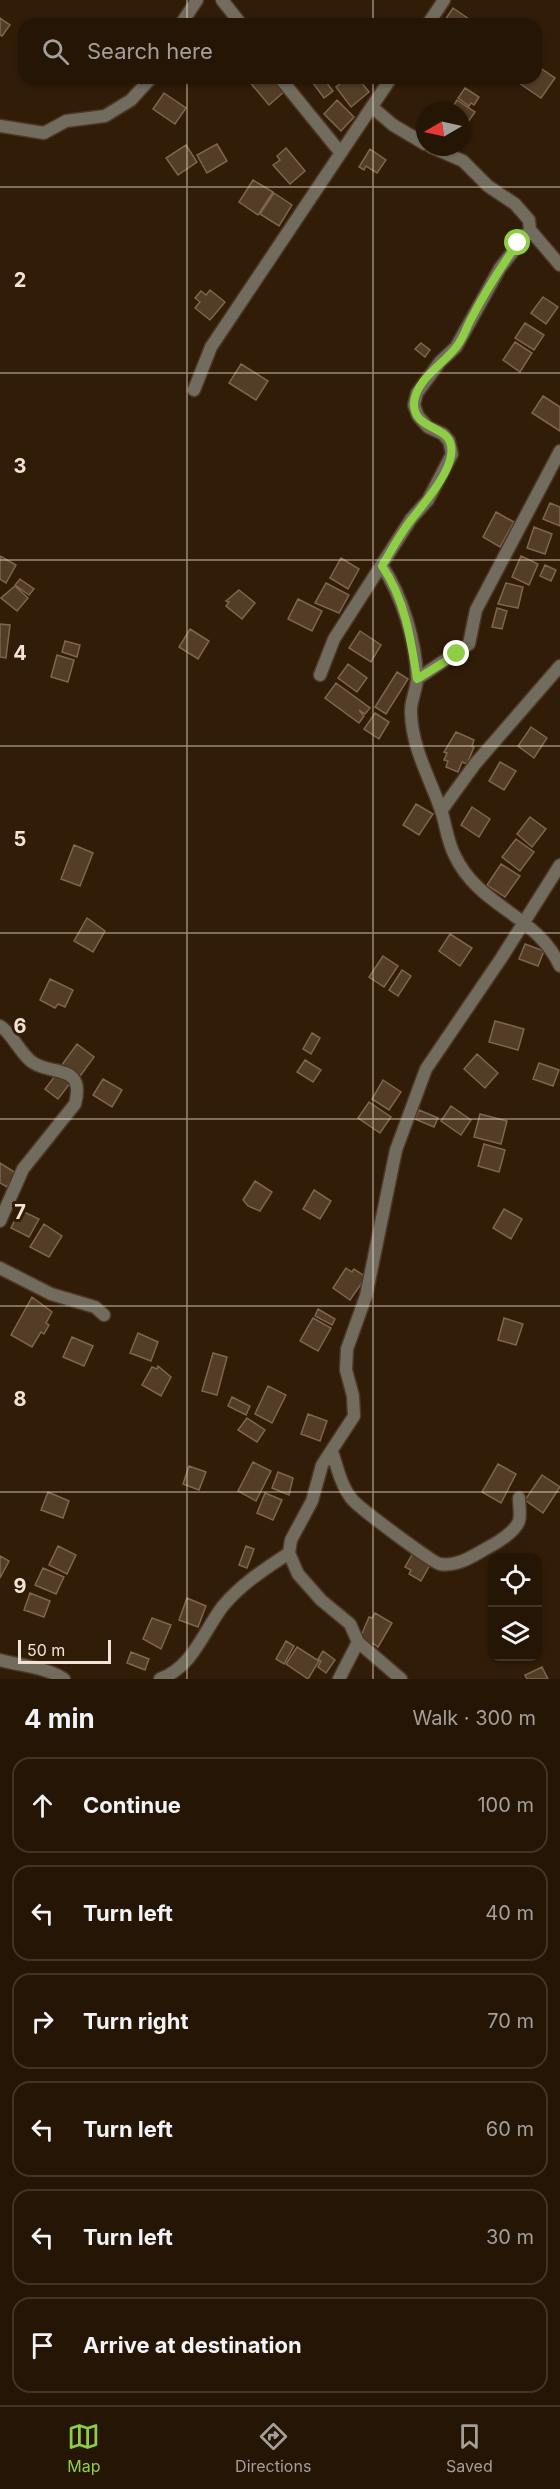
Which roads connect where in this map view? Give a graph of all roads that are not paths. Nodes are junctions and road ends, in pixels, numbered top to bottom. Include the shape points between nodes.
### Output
1 (197, 0) edge
2 (222, 0) edge
3 (444, 0) edge
4 (185, 18) edge
5 (236, 18) edge
6 (432, 18) edge
7 (146, 84) edge
8 (285, 84) edge
9 (388, 84) edge
10 (372, 107) junction
11 (0, 126) edge
12 (416, 139) edge
13 (340, 152) junction
14 (452, 156) edge
15 (530, 230) junction
16 (560, 266) edge
17 (194, 390) dead end
18 (560, 450) edge
19 (382, 566) junction
20 (560, 666) edge
21 (320, 675) dead end
22 (417, 679) junction
23 (441, 811) junction
24 (560, 865) edge
25 (526, 921) junction
26 (560, 966) edge
27 (0, 1026) edge
28 (0, 1221) edge
29 (0, 1268) edge
30 (104, 1315) dead end
31 (332, 1451) junction
32 (519, 1498) dead end
33 (289, 1553) junction
34 (358, 1642) junction
35 (0, 1660) edge
36 (64, 1679) edge
37 (160, 1679) edge
38 (339, 1679) edge
39 (401, 1679) edge

1 - 4 street
2 - 5 street
3 - 6 street
7 - 11 street via 131,100 105,116 66,121 44,133
8 - 13 street
9 - 10 street
10 - 12 street
10 - 13 street
13 - 17 street via 211,347
14 - 15 street via 515,204 529,220
15 - 16 street
15 - 19 street via 500,268 456,347 417,393 417,416 443,434 452,454 428,501 411,519
18 - 22 street via 476,610 469,644
19 - 21 street via 334,639
19 - 22 street via 410,631
20 - 23 street via 475,764
22 - 23 street via 410,711 416,745
23 - 25 street via 454,856 476,888 496,905
24 - 25 street
25 - 26 street via 554,952
25 - 31 street via 426,1069 418,1089 396,1150 366,1296 347,1349 346,1370 354,1416
27 - 28 street via 31,1062 43,1068 57,1068 75,1082 79,1091 75,1104 23,1169
29 - 30 street via 51,1294 95,1307
31 - 32 street via 351,1498 437,1564 465,1560 511,1531 519,1522
31 - 33 street via 322,1465 312,1501 297,1524
33 - 34 street via 298,1574 350,1624
33 - 37 street via 248,1581 222,1608 190,1657
34 - 38 street
34 - 39 street
35 - 36 street via 52,1671

